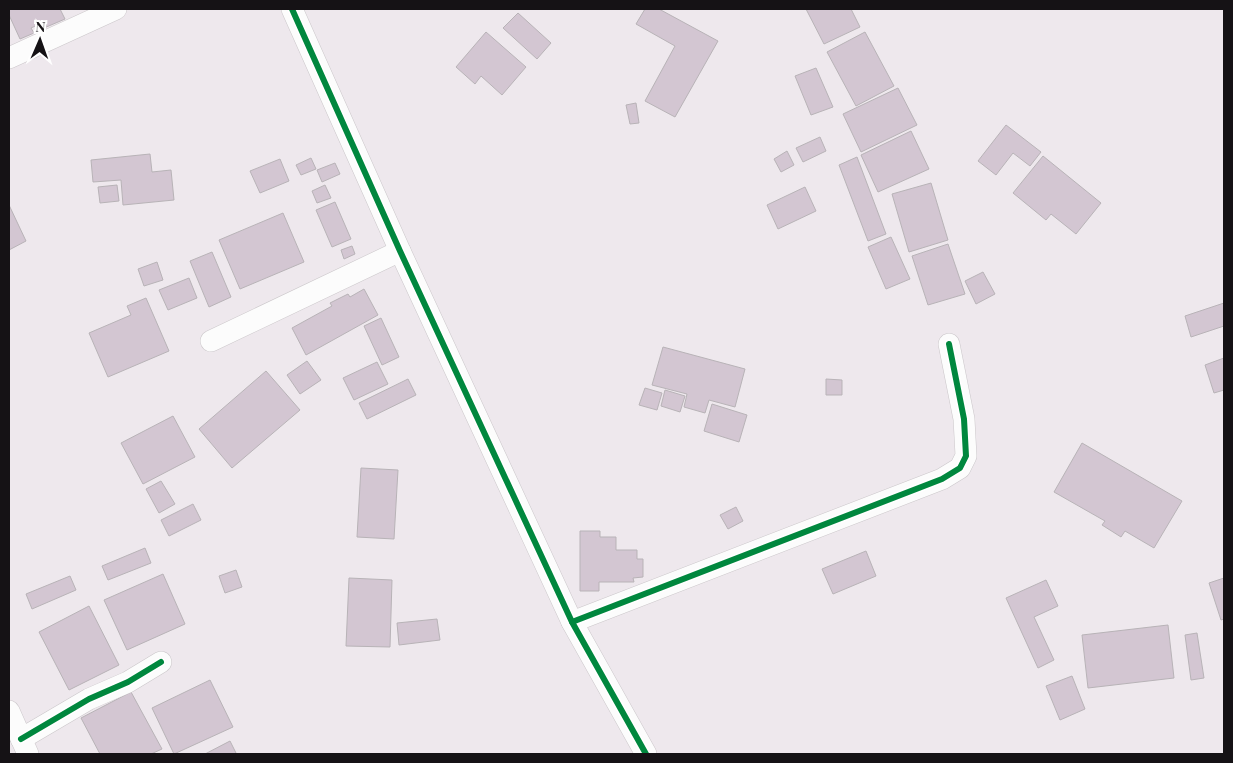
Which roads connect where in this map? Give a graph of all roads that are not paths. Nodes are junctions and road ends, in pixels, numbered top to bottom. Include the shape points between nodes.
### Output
1 (116, 9) edge
2 (292, 9) edge
3 (9, 58) edge
4 (400, 251) junction
5 (211, 341) dead end
6 (949, 344) dead end
7 (572, 622) junction
8 (161, 662) dead end
9 (9, 711) edge
10 (25, 747) edge
11 (646, 754) edge

1 - 3 street
2 - 4 street
4 - 5 street
4 - 7 street
6 - 7 street via 964,419 966,456 960,468 942,479
7 - 11 street
8 - 10 street via 128,682 89,699
9 - 10 street

